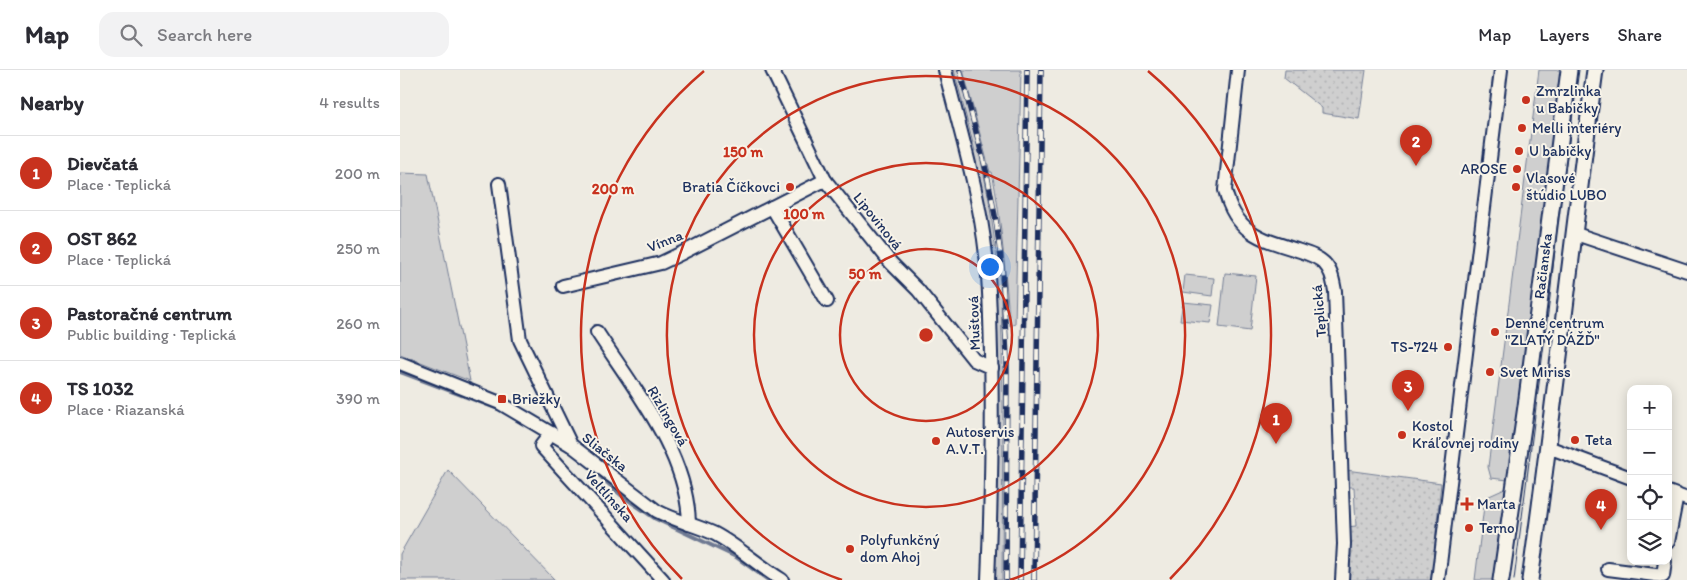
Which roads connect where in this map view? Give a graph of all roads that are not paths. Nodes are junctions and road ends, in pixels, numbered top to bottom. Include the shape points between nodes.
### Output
1 (772, 70) edge
2 (945, 70) edge
3 (1238, 70) edge
4 (1501, 70) edge
5 (1569, 70) edge
6 (1595, 70) edge
7 (825, 180) junction
8 (499, 184) dead end
9 (772, 208) junction
10 (1573, 233) junction
11 (1687, 271) edge
12 (563, 286) dead end
13 (827, 301) dead end
14 (597, 332) dead end
15 (400, 363) edge
16 (992, 368) junction
17 (551, 433) junction
18 (572, 445) junction
19 (1548, 447) junction
20 (1627, 477) edge
21 (1677, 495) edge
22 (1672, 521) edge
23 (689, 524) junction
24 (1664, 565) edge
25 (1608, 569) dead end
26 (663, 580) edge
27 (782, 580) edge
28 (988, 580) edge
29 (1342, 580) edge
30 (1438, 580) edge
31 (1501, 580) edge
32 (1530, 580) edge

1 - 7 street, Lipovinová
2 - 16 street, Muštová via 983,229
3 - 29 street, Teplická via 1225,190 1231,207 1242,226 1260,238 1323,262 1332,275 1338,334
4 - 30 street
5 - 31 main road, Račianska
6 - 10 main road, Račianska
7 - 9 street, Vínna
7 - 16 street, Lipovinová via 974,360
8 - 18 street via 520,340
9 - 12 street, Vínna via 661,262
9 - 13 street
10 - 11 street
10 - 19 main road, Račianska
14 - 23 street, Rizlingová via 650,413 673,456 690,510
15 - 17 street, Sliačska via 500,403
16 - 28 street, Muštová via 993,464
17 - 18 street, Sliačska
17 - 26 street, Veltlínska via 541,446
18 - 23 street, Sliačska via 658,511
19 - 20 street
19 - 32 main road, Račianska
21 - 22 street
23 - 27 street, Sliačska via 723,539
24 - 25 street via 1663,576

